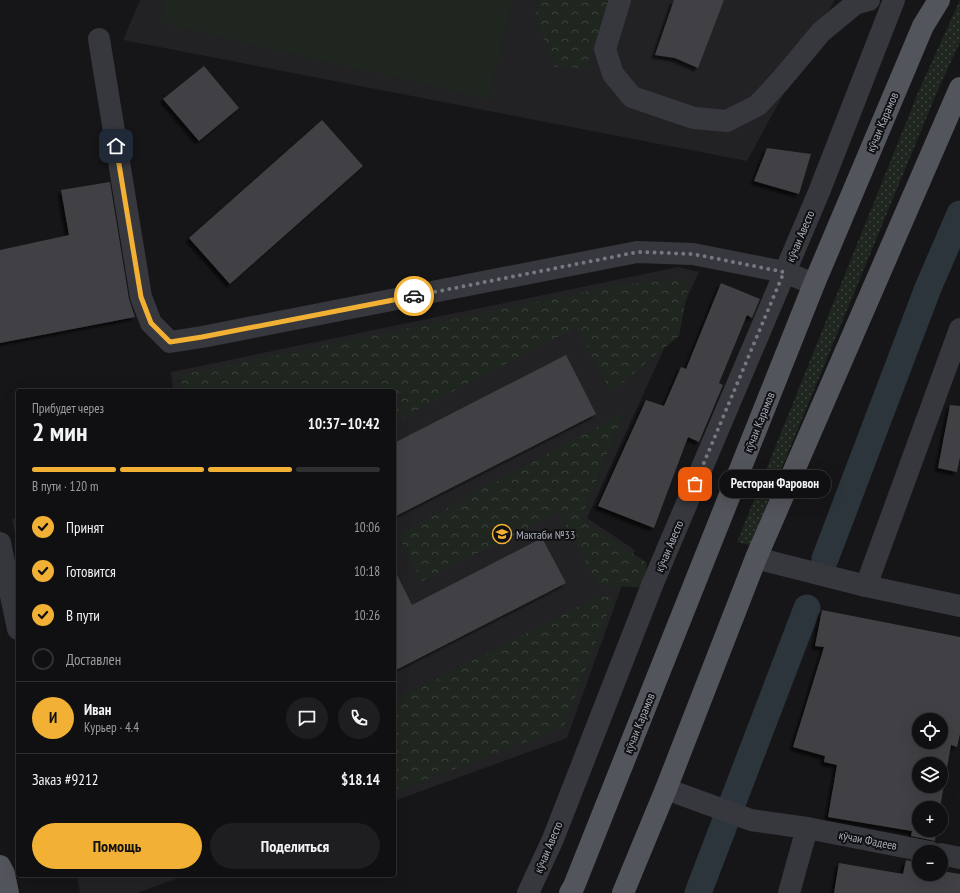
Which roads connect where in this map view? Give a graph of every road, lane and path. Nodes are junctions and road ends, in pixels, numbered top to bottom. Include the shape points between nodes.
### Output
1 (620, 0) edge
2 (869, 0) edge
3 (894, 0) edge
4 (939, 0) edge
5 (99, 39) dead end
6 (960, 88) edge
7 (784, 272) junction
8 (814, 284) junction
9 (960, 329) edge
10 (0, 543) edge
11 (756, 558) junction
12 (866, 586) junction
13 (960, 606) edge
14 (16, 619) edge
15 (666, 790) junction
16 (806, 828) junction
17 (912, 849) edge
18 (948, 855) edge
19 (960, 858) edge
20 (0, 866) edge
21 (8, 893) edge
22 (528, 893) edge
23 (570, 893) edge
24 (623, 893) edge
25 (789, 893) edge

1 - 2 street via 605,49 613,74 632,97 694,118 726,120 758,105 821,32 855,4
3 - 7 street, кӯчаи Авесто via 819,192
4 - 8 main road, кӯчаи Карамов via 922,26
5 - 7 street via 141,297 151,323 170,342 638,252 693,254
6 - 11 main road
7 - 8 street
7 - 22 street, кӯчаи Авесто via 653,584 553,839
8 - 23 main road, кӯчаи Карамов
9 - 12 street
10 - 14 street
11 - 12 street
11 - 15 main road
12 - 13 street
15 - 16 street, кӯчаи Фадеев via 751,820
15 - 24 main road
16 - 17 street, кӯчаи Фадеев
16 - 25 street
18 - 19 street
20 - 21 main road

